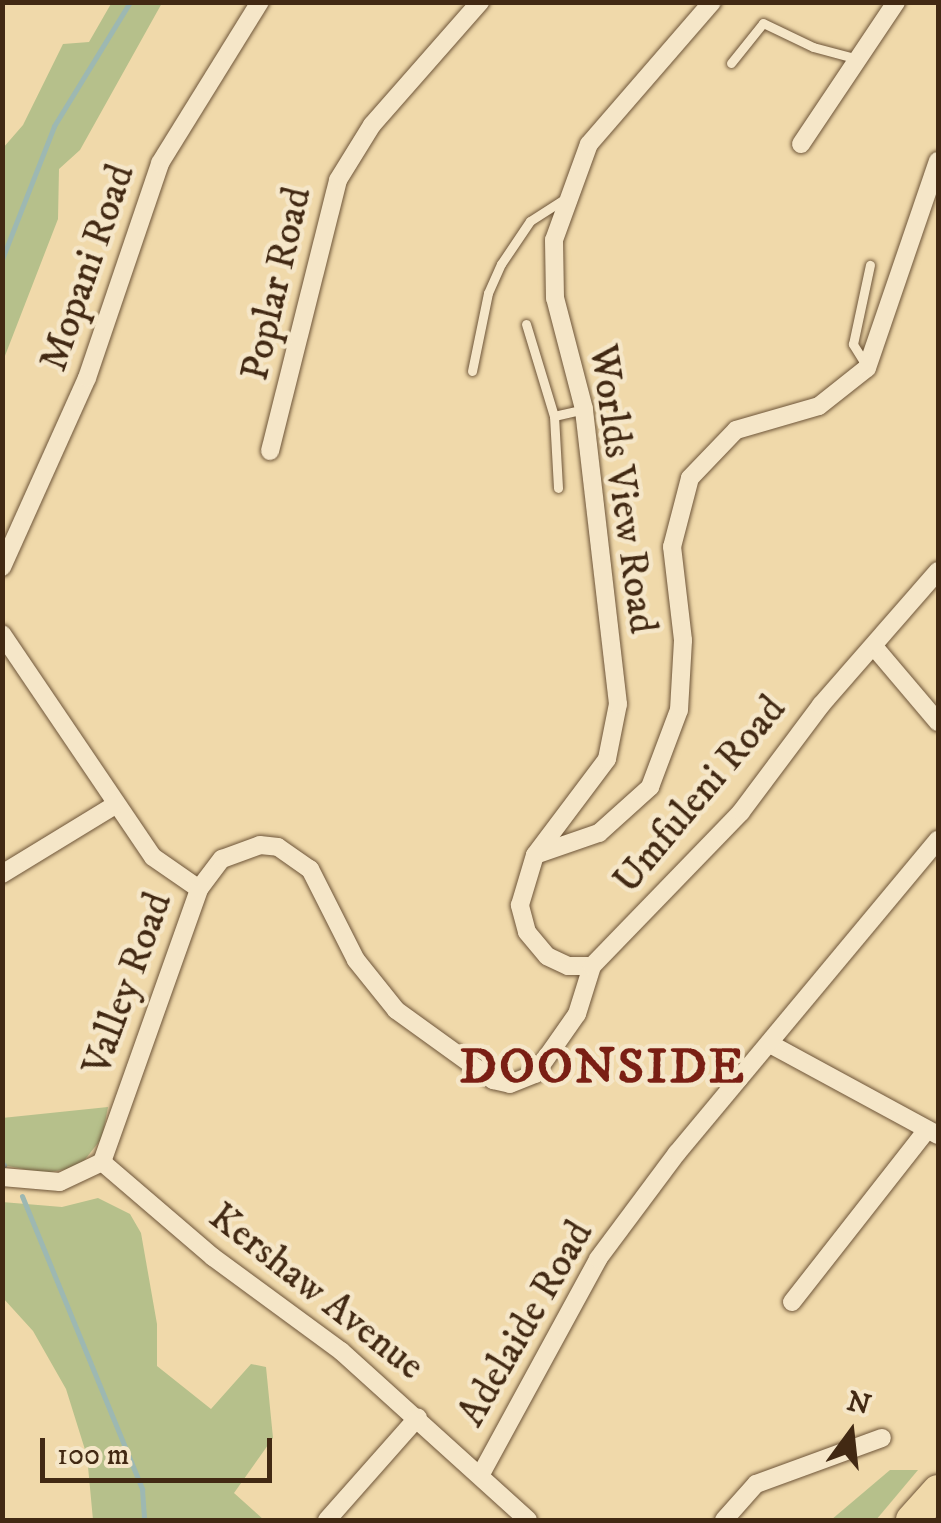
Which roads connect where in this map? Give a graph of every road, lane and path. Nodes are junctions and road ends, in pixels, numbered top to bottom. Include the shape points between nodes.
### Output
1 (260, 2) edge
2 (480, 2) edge
3 (712, 2) edge
4 (896, 2) edge
5 (858, 59) junction
6 (731, 63) dead end
7 (802, 144) dead end
8 (938, 161) edge
9 (566, 198) junction
10 (870, 266) dead end
11 (526, 324) dead end
12 (867, 368) junction
13 (472, 371) dead end
14 (584, 409) junction
15 (554, 416) junction
16 (270, 451) dead end
17 (558, 488) dead end
18 (2, 567) edge
19 (938, 571) edge
20 (2, 634) edge
21 (876, 649) junction
22 (938, 722) edge
23 (115, 805) junction
24 (938, 840) edge
25 (535, 855) junction
26 (2, 874) edge
27 (199, 889) junction
28 (592, 966) junction
29 (772, 1044) junction
30 (535, 1074) joint
31 (933, 1132) edge
32 (102, 1162) junction
33 (2, 1176) edge
34 (792, 1302) dead end
35 (418, 1417) junction
36 (882, 1438) dead end
37 (481, 1474) junction
38 (938, 1490) edge
39 (327, 1520) edge
40 (528, 1520) edge
41 (724, 1520) edge
42 (912, 1520) edge

1 - 18 street, Mopani Road via 160,163 87,378
2 - 16 street, Poplar Road via 372,126 338,180
3 - 9 street, Worlds View Road via 606,120
4 - 5 street
5 - 6 lane via 812,47 763,23
5 - 7 street
8 - 12 street
9 - 13 lane via 530,221 501,264
9 - 14 street, Worlds View Road via 554,240 555,298
10 - 12 lane via 853,344
11 - 15 lane
12 - 25 street via 819,406 736,430 690,478 672,547 682,640 679,710 661,768 634,806 599,832
14 - 15 lane
14 - 25 street, Worlds View Road via 618,704 607,760
15 - 17 lane
19 - 21 street, Umfuleni Road
20 - 23 street
21 - 22 street
21 - 28 street, Umfuleni Road via 821,704 700,859
23 - 26 street
23 - 27 street via 168,872
24 - 29 street, Adelaide Road
25 - 28 street, Worlds View Road via 520,905 526,932 546,956 568,966
27 - 30 street, Valley Road via 222,859 242,849 278,847 293,854 323,887 356,960 396,1010 493,1080 510,1084
27 - 32 street, Valley Road
28 - 30 street, Umfuleni Road via 577,1014
29 - 31 street
29 - 37 street, Adelaide Road via 677,1153 598,1259
31 - 34 street
32 - 33 street via 60,1182
32 - 35 street, Kershaw Avenue
35 - 37 street, Kershaw Avenue
35 - 39 street
36 - 41 street via 756,1484
37 - 40 street, Kershaw Avenue
38 - 42 highway

